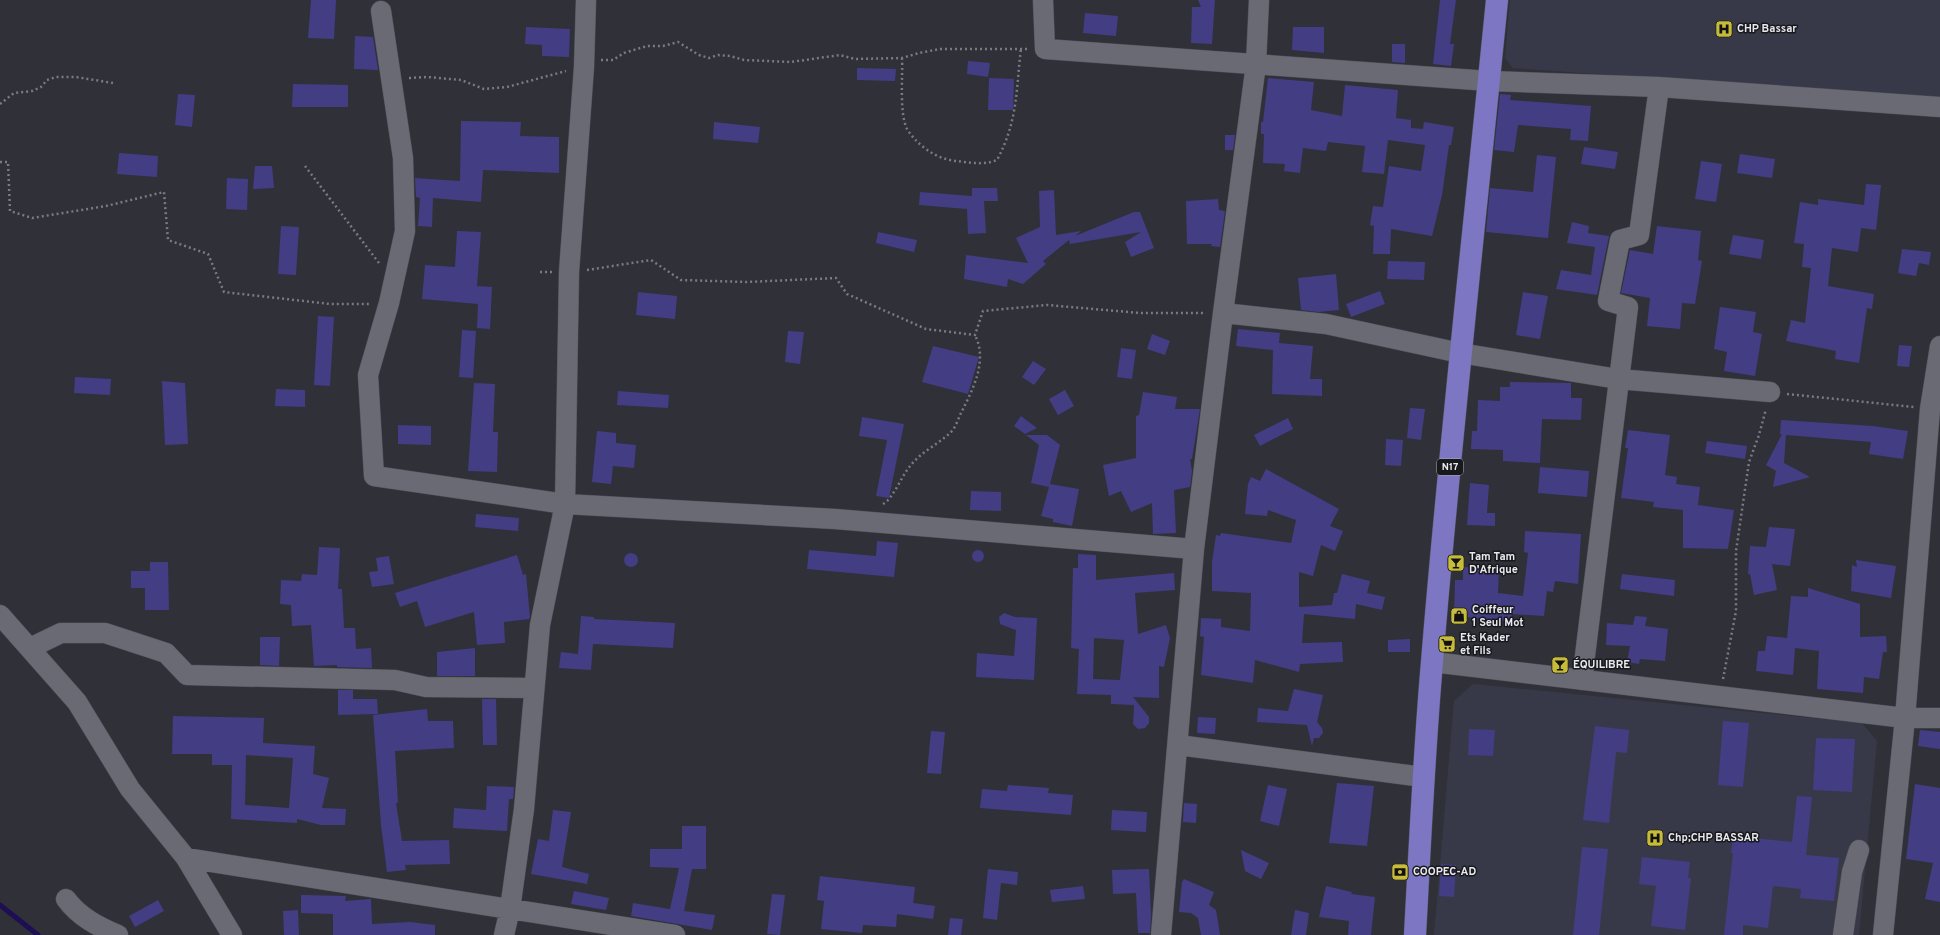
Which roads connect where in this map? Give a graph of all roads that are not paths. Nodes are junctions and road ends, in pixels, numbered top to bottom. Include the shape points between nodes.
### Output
1 (586, 0) edge
2 (1043, 0) edge
3 (1259, 0) edge
4 (1497, 0) edge
5 (381, 11) dead end
6 (1256, 64) junction
7 (1488, 81) junction
8 (1660, 87) junction
9 (1940, 107) edge
10 (1223, 313) junction
11 (1940, 346) edge
12 (1460, 352) junction
13 (1618, 379) junction
14 (1770, 392) road end
15 (564, 504) junction
16 (1194, 549) junction
17 (0, 615) edge
18 (30, 648) junction
19 (1432, 662) junction
20 (1582, 680) junction
21 (534, 688) junction
22 (1905, 718) junction
23 (1940, 718) edge
24 (1178, 745) junction
25 (1423, 777) junction
26 (1858, 850) dead end
27 (186, 858) junction
28 (66, 900) dead end
29 (510, 909) junction
30 (118, 935) edge
31 (232, 935) edge
32 (504, 935) edge
33 (675, 935) edge
34 (1161, 935) edge
35 (1415, 935) edge
36 (1843, 935) edge
37 (1883, 935) edge

1 - 15 street via 584,67 569,272
2 - 6 street via 1045,49
3 - 6 street
4 - 7 main road, N17
5 - 15 street via 403,158 405,231 389,303 368,375 374,476
6 - 7 street
6 - 10 street
7 - 8 street
7 - 12 main road, N17
8 - 9 street
8 - 13 street via 1639,235 1620,240 1608,301 1628,307
10 - 12 street via 1326,324
10 - 16 street
11 - 22 street via 1930,409
12 - 13 street
12 - 19 main road, N17
13 - 14 street
13 - 20 street
15 - 16 street via 835,519
15 - 21 street via 540,626
16 - 24 street
17 - 18 street
18 - 21 street via 61,633 105,633 166,653 187,675 395,680 426,687
18 - 27 street via 77,702 130,789
19 - 20 street
19 - 25 main road, N17
20 - 22 street
21 - 29 street via 524,809
22 - 23 street
22 - 37 street
24 - 25 street
24 - 34 street
25 - 35 main road, N17
26 - 36 street via 1852,872
27 - 29 street
27 - 31 street
28 - 30 street via 84,916
29 - 32 street
29 - 33 street

